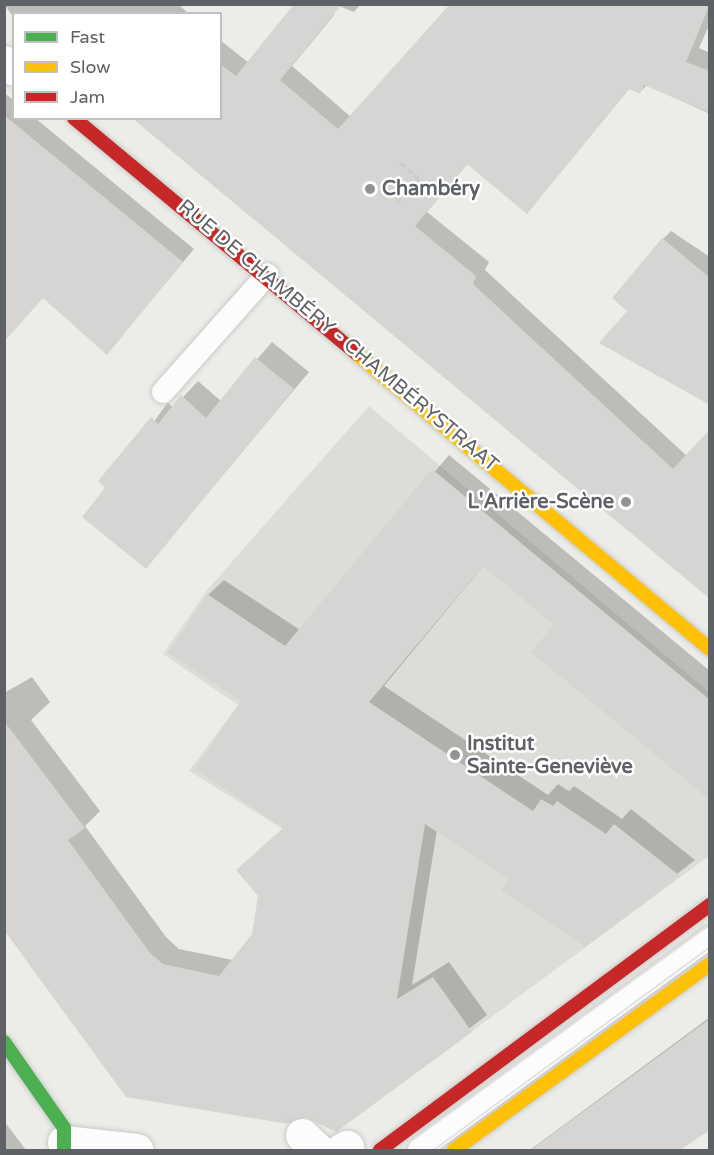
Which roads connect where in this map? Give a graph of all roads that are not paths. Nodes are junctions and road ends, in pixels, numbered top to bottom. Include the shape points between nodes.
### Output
1 (76, 120) edge
2 (267, 275) junction
3 (163, 392) dead end
4 (710, 649) edge
5 (710, 905) edge
6 (710, 936) edge
7 (710, 964) edge
8 (4, 1042) edge
9 (64, 1146) edge
10 (137, 1150) edge
11 (380, 1150) edge
12 (419, 1150) edge
13 (454, 1150) edge

1 - 2 street, RUE DE CHAMBÉRY - CHAMBÉRYSTRAAT
2 - 3 lane
2 - 4 street, RUE DE CHAMBÉRY - CHAMBÉRYSTRAAT
5 - 11 street
6 - 12 lane
7 - 13 street
8 - 9 street via 55,1112 64,1128
9 - 10 street

